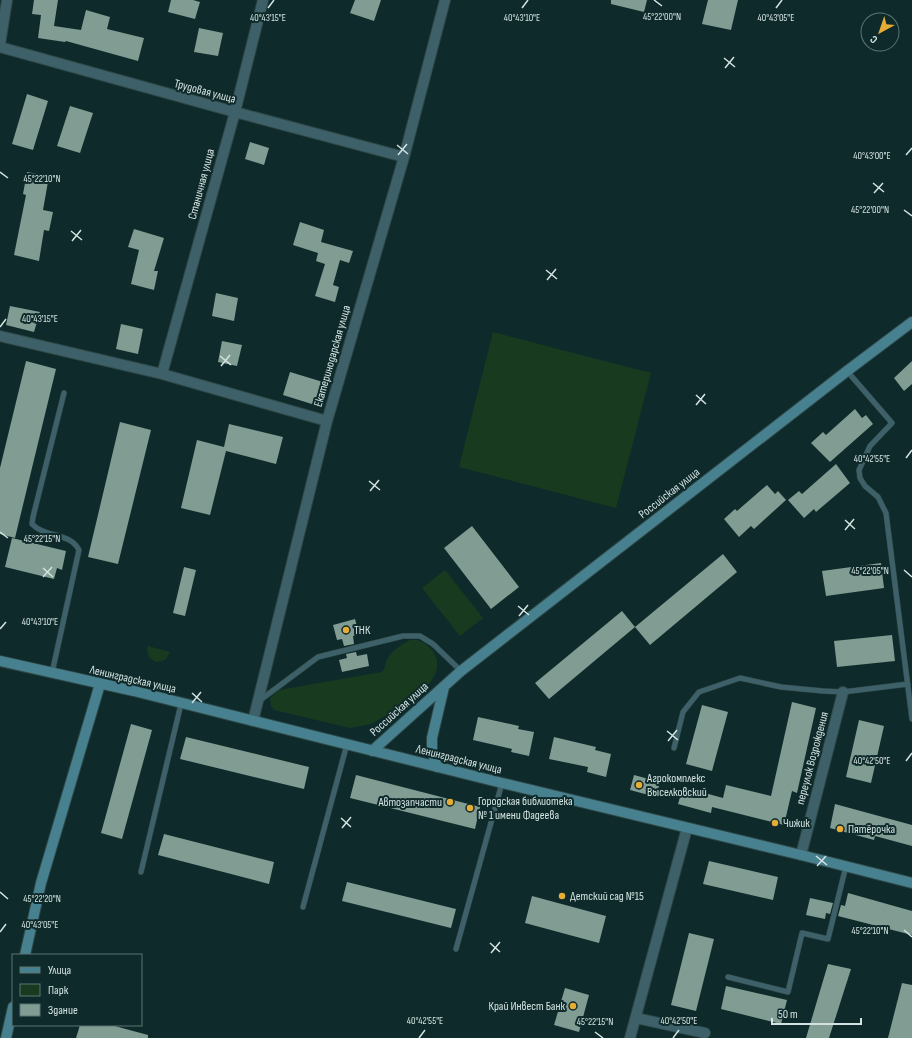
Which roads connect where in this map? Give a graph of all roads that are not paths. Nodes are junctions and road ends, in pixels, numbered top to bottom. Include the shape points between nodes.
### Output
1 (7, 0) edge
2 (263, 0) edge
3 (445, 0) edge
4 (0, 44) edge
5 (0, 47) edge
6 (235, 112) junction
7 (404, 157) junction
8 (912, 322) edge
9 (0, 336) edge
10 (847, 370) junction
11 (162, 374) junction
12 (64, 393) dead end
13 (327, 420) junction
14 (0, 661) edge
15 (461, 671) junction
16 (52, 673) junction
17 (100, 684) junction
18 (908, 684) junction
19 (444, 686) junction
20 (843, 692) junction
21 (258, 701) junction
22 (181, 704) junction
23 (912, 719) edge
24 (253, 721) junction
25 (347, 744) junction
26 (674, 748) dead end
27 (372, 751) junction
28 (437, 767) junction
29 (502, 783) junction
30 (687, 828) junction
31 (801, 855) junction
32 (846, 866) junction
33 (140, 872) dead end
34 (912, 883) edge
35 (303, 907) dead end
36 (456, 949) dead end
37 (25, 954) edge
38 (728, 977) dead end
39 (12, 1011) edge
40 (636, 1018) junction
41 (705, 1033) dead end
42 (6, 1038) edge
43 (630, 1038) edge

1 - 4 street
2 - 6 street, Станичная улица
3 - 7 street, Екатеринодарская улица
5 - 6 street, Трудовая улица
6 - 7 street, Трудовая улица
6 - 11 street, Станичная улица
7 - 13 street, Екатеринодарская улица
8 - 10 street, Российская улица
9 - 11 street
10 - 15 street, Российская улица
10 - 18 lane via 892,423 870,446 859,470 865,486 878,497 886,513
11 - 13 street
12 - 16 lane via 32,524 42,532 70,540 79,550
13 - 21 street, Екатеринодарская улица
14 - 16 street, Ленинградская улица
15 - 19 street, Российская улица
15 - 21 lane via 433,644 420,636 403,636 318,657
16 - 17 street, Ленинградская улица
17 - 22 street, Ленинградская улица
17 - 37 street via 41,883
18 - 20 lane
18 - 23 lane
19 - 27 street, Российская улица
19 - 28 street, Российская улица via 432,738 432,751
20 - 26 lane via 781,687 740,678 699,692 683,712
20 - 31 street, переулок Возрождения
21 - 24 street, Екатеринодарская улица
22 - 24 street, Ленинградская улица
22 - 33 lane
24 - 25 street, Ленинградская улица
25 - 27 street, Ленинградская улица
25 - 35 lane
27 - 28 street, Ленинградская улица
28 - 29 street, Ленинградская улица
29 - 30 street, Ленинградская улица
29 - 36 lane
30 - 31 street, Ленинградская улица
30 - 40 street
31 - 32 street, Ленинградская улица
32 - 34 street, Ленинградская улица
32 - 38 lane via 828,939 802,933 788,992
39 - 42 street
40 - 41 street
40 - 43 street

